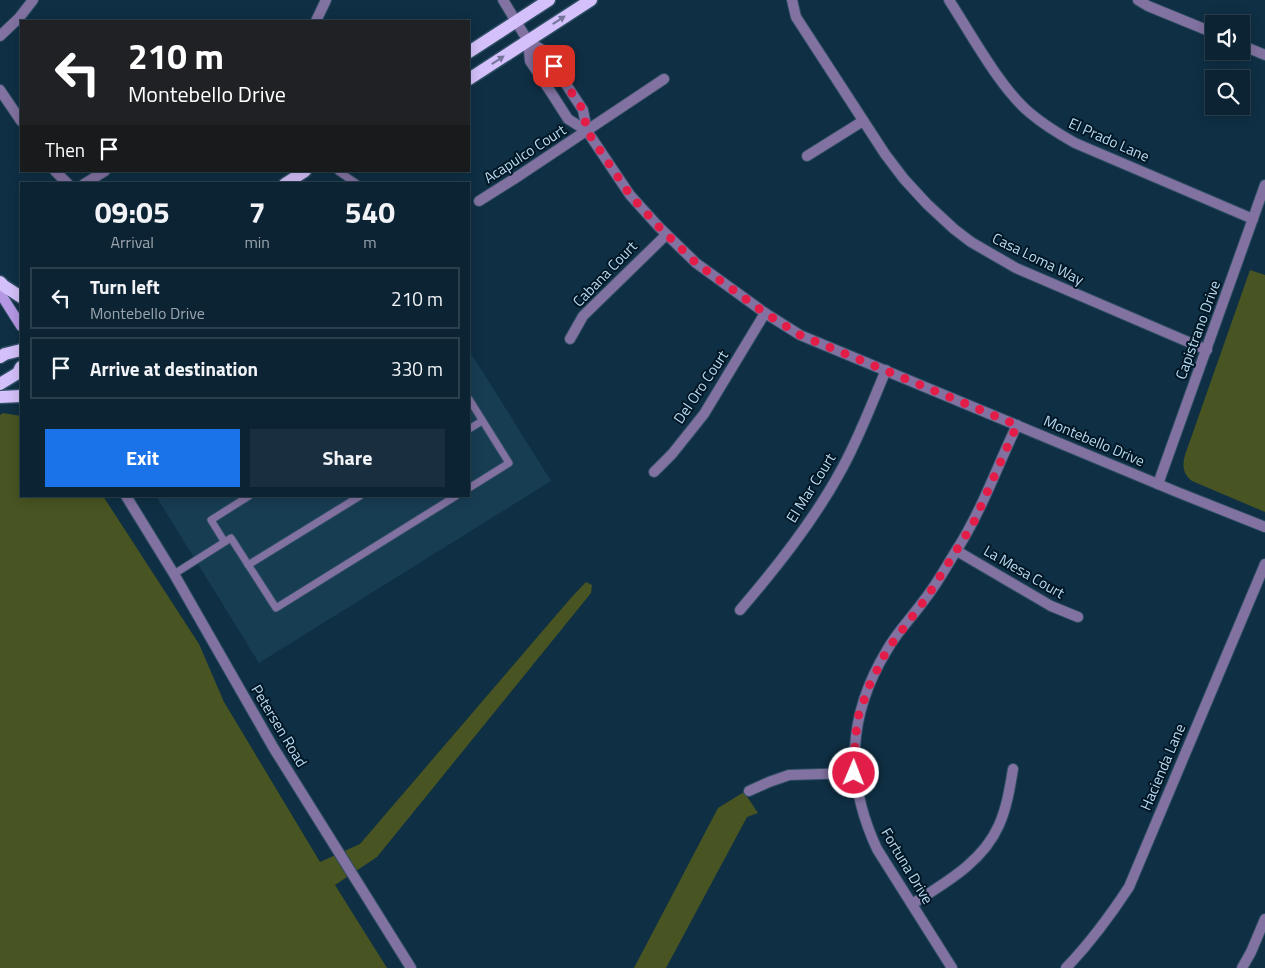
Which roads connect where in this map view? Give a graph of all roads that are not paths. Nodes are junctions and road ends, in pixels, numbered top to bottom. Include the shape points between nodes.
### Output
1 (33, 0) edge
2 (326, 0) edge
3 (503, 0) edge
4 (549, 0) edge
5 (591, 0) edge
6 (792, 0) edge
7 (949, 0) edge
8 (1138, 0) edge
9 (316, 20) edge
10 (516, 22) junction
11 (1205, 30) edge
12 (0, 36) edge
13 (528, 41) junction
14 (1250, 49) edge
15 (470, 51) edge
16 (1265, 55) edge
17 (470, 78) edge
18 (664, 78) dead end
19 (0, 90) edge
20 (20, 120) edge
21 (863, 121) junction
22 (587, 131) junction
23 (807, 156) dead end
24 (56, 172) edge
25 (103, 172) edge
26 (303, 172) edge
27 (339, 172) edge
28 (66, 182) edge
29 (87, 182) edge
30 (288, 182) edge
31 (354, 182) edge
32 (1265, 185) edge
33 (479, 201) dead end
34 (1253, 219) junction
35 (666, 235) junction
36 (0, 282) edge
37 (0, 294) edge
38 (20, 296) edge
39 (765, 313) junction
40 (20, 324) edge
41 (570, 339) dead end
42 (20, 350) edge
43 (1207, 350) junction
44 (0, 357) edge
45 (20, 369) edge
46 (886, 370) junction
47 (0, 384) edge
48 (20, 396) edge
49 (0, 397) edge
50 (470, 401) edge
51 (482, 421) junction
52 (1017, 425) junction
53 (470, 428) edge
54 (654, 472) dead end
55 (1158, 484) junction
56 (470, 487) edge
57 (127, 497) edge
58 (247, 497) edge
59 (358, 497) edge
60 (454, 497) edge
61 (1265, 527) edge
62 (224, 541) junction
63 (957, 551) junction
64 (1265, 564) edge
65 (248, 565) junction
66 (174, 574) junction
67 (740, 610) dead end
68 (1078, 617) dead end
69 (1014, 769) dead end
70 (854, 773) junction
71 (749, 791) dead end
72 (912, 904) junction
73 (1265, 918) edge
74 (411, 968) edge
75 (952, 968) edge
76 (1066, 968) edge
77 (1242, 968) edge

1 - 12 street
2 - 9 street
3 - 10 street
4 - 10 main road
13 -> 5 main road
6 - 21 street, Casa Loma Way via 796,17
7 - 34 street, El Prado Lane via 1012,94 1028,112 1054,132
8 - 11 street
10 - 13 street
10 - 15 main road
17 -> 13 main road
13 - 22 street, Montebello Drive via 544,51 583,110
13 - 22 street, Montebello Drive via 530,61 546,86 568,119
14 - 16 street
18 - 22 street, Acapulco Court
19 - 20 street
21 - 23 street
21 - 43 street, Casa Loma Way via 904,179 971,242 1016,268
22 - 33 street, Acapulco Court
22 - 35 street, Montebello Drive via 630,195
24 - 28 street
25 - 29 street
26 - 30 main road
27 - 31 lane
32 - 34 street, Capistrano Drive
34 - 43 street, Capistrano Drive
35 - 39 street, Montebello Drive via 696,263
35 - 41 street, Cabana Court via 583,316
36 - 38 main road
37 - 40 street
39 - 46 street, Montebello Drive via 800,335
39 - 54 street, Del Oro Court via 704,414
42 - 44 main road
43 - 55 street, Capistrano Drive
45 - 47 main road
46 - 52 street, Montebello Drive
46 - 67 street, El Mar Court via 839,475 763,584
48 - 49 main road
50 - 51 lane
51 - 53 lane
51 - 56 lane via 509,463
52 - 55 street, Montebello Drive
52 - 63 street, Fortuna Drive via 973,524
55 - 61 street, Montebello Drive
57 - 66 street, Petersen Road
58 - 62 lane via 211,520
59 - 65 lane
60 - 65 lane via 276,608
62 - 65 lane via 231,538
62 - 66 lane
63 - 68 street, La Mesa Court via 1051,606
63 - 70 street, Fortuna Drive via 887,650 869,686 858,717
64 - 76 street, Hacienda Lane via 1129,887 1084,950
66 - 74 street, Petersen Road via 268,739
69 - 72 street via 999,826 986,846 961,872
70 - 71 street via 790,775
70 - 72 street, Fortuna Drive via 868,830
72 - 75 street, Fortuna Drive
73 - 77 street

